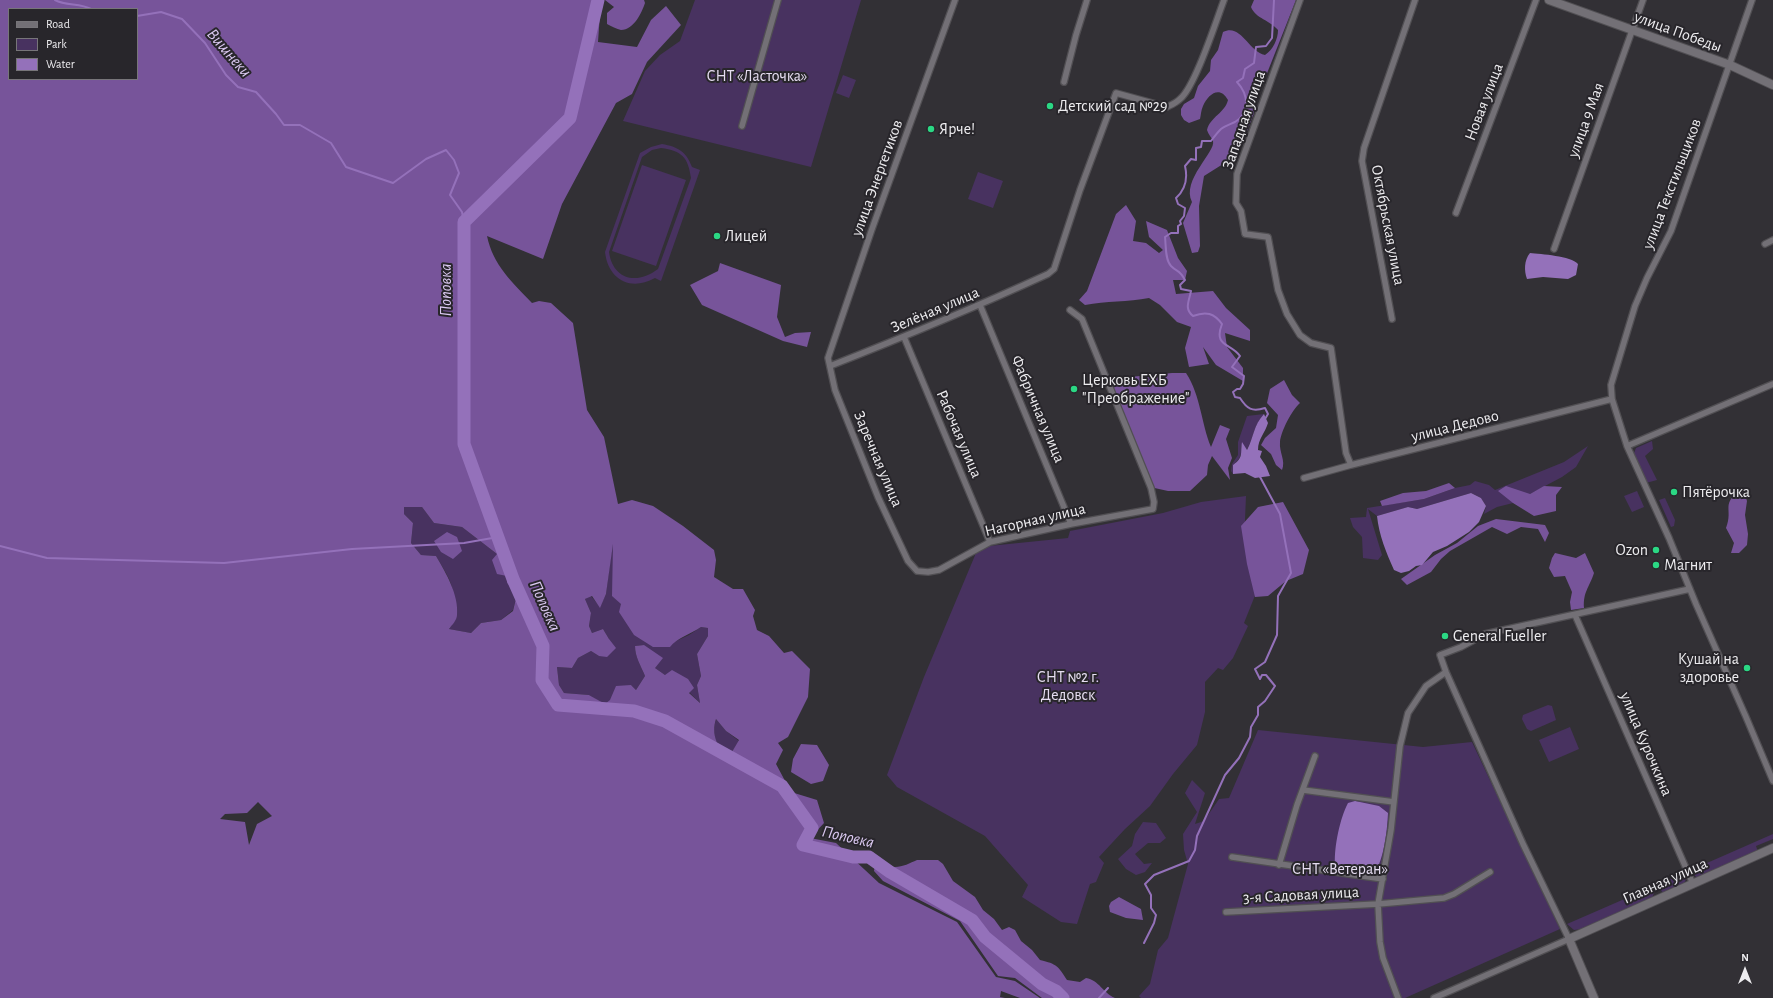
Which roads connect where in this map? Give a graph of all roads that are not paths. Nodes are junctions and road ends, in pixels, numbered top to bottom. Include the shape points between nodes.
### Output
1 (778, 0) edge
2 (955, 0) edge
3 (1087, 0) edge
4 (1224, 0) edge
5 (1300, 0) edge
6 (1415, 0) edge
7 (1536, 0) edge
8 (1549, 0) edge
9 (1643, 0) edge
10 (1752, 0) edge
11 (1632, 30) junction
12 (1730, 65) junction
13 (1064, 82) dead end
14 (1773, 85) edge
15 (742, 126) dead end
16 (1456, 213) dead end
17 (1773, 240) edge
18 (1764, 244) dead end
19 (1554, 249) dead end
20 (980, 305) junction
21 (1070, 310) dead end
22 (1392, 319) dead end
23 (904, 337) junction
24 (830, 366) junction
25 (1773, 384) edge
26 (1612, 399) junction
27 (1627, 446) junction
28 (1351, 465) junction
29 (1304, 478) dead end
30 (1071, 524) junction
31 (990, 542) junction
32 (908, 561) joint
33 (1690, 589) junction
34 (1575, 615) junction
35 (1446, 672) junction
36 (1315, 756) dead end
37 (1773, 782) edge
38 (1303, 790) junction
39 (1394, 802) junction
40 (1773, 848) edge
41 (1232, 857) dead end
42 (1279, 865) junction
43 (1490, 872) dead end
44 (1383, 879) junction
45 (1693, 884) junction
46 (1378, 904) junction
47 (1226, 912) dead end
48 (1569, 939) junction
49 (1398, 998) edge
50 (1434, 998) edge
51 (1594, 998) edge

1 - 15 street
2 - 24 street, улица Энергетиков via 830,350
3 - 13 street
4 - 20 street, Зелёная улица via 1190,86 1181,99 1167,107 1116,93 1054,269
5 - 28 street, Западная улица via 1238,174 1236,203 1241,211 1245,234 1268,237 1278,290 1287,314 1300,335 1311,343 1331,348 1346,454
6 - 22 street, Октябрьская улица via 1364,148 1362,161
7 - 16 street, Новая улица
8 - 11 street, улица Победы
9 - 11 street, улица 9 Мая
10 - 12 street, улица Текстильщиков
11 - 12 street, улица Победы
11 - 19 street, улица 9 Мая
12 - 14 street, улица Победы
12 - 26 street, улица Текстильщиков via 1671,231 1635,306 1611,385
17 - 18 street
20 - 23 street, Зелёная улица
20 - 30 street, Фабричная улица
21 - 30 street, Нагорная улица via 1082,319 1151,488 1154,502 1153,509
23 - 24 street, Зелёная улица
23 - 31 street, Рабочая улица
24 - 32 street, Заречная улица via 835,390 875,490
25 - 27 street
26 - 27 street, улица Текстильщиков
26 - 28 street, улица Дедово
27 - 33 street, улица Текстильщиков via 1670,538
28 - 29 street, улица Дедово
30 - 31 street, Нагорная улица
31 - 32 street, Нагорная улица via 939,570 917,571
33 - 34 street
33 - 37 street, улица Текстильщиков
34 - 35 street via 1485,634 1440,655
34 - 45 street, улица Курочкина
35 - 39 street via 1426,686 1408,713 1400,746
35 - 48 street via 1523,844
36 - 38 street
38 - 39 street
38 - 42 street
39 - 44 street
40 - 45 street, Главная улица
41 - 42 street
42 - 44 street
43 - 46 street, 3-я Садовая улица via 1444,898
44 - 46 street
45 - 48 street, Главная улица
46 - 47 street, 3-я Садовая улица
46 - 49 street via 1382,953
48 - 50 street
48 - 51 street

